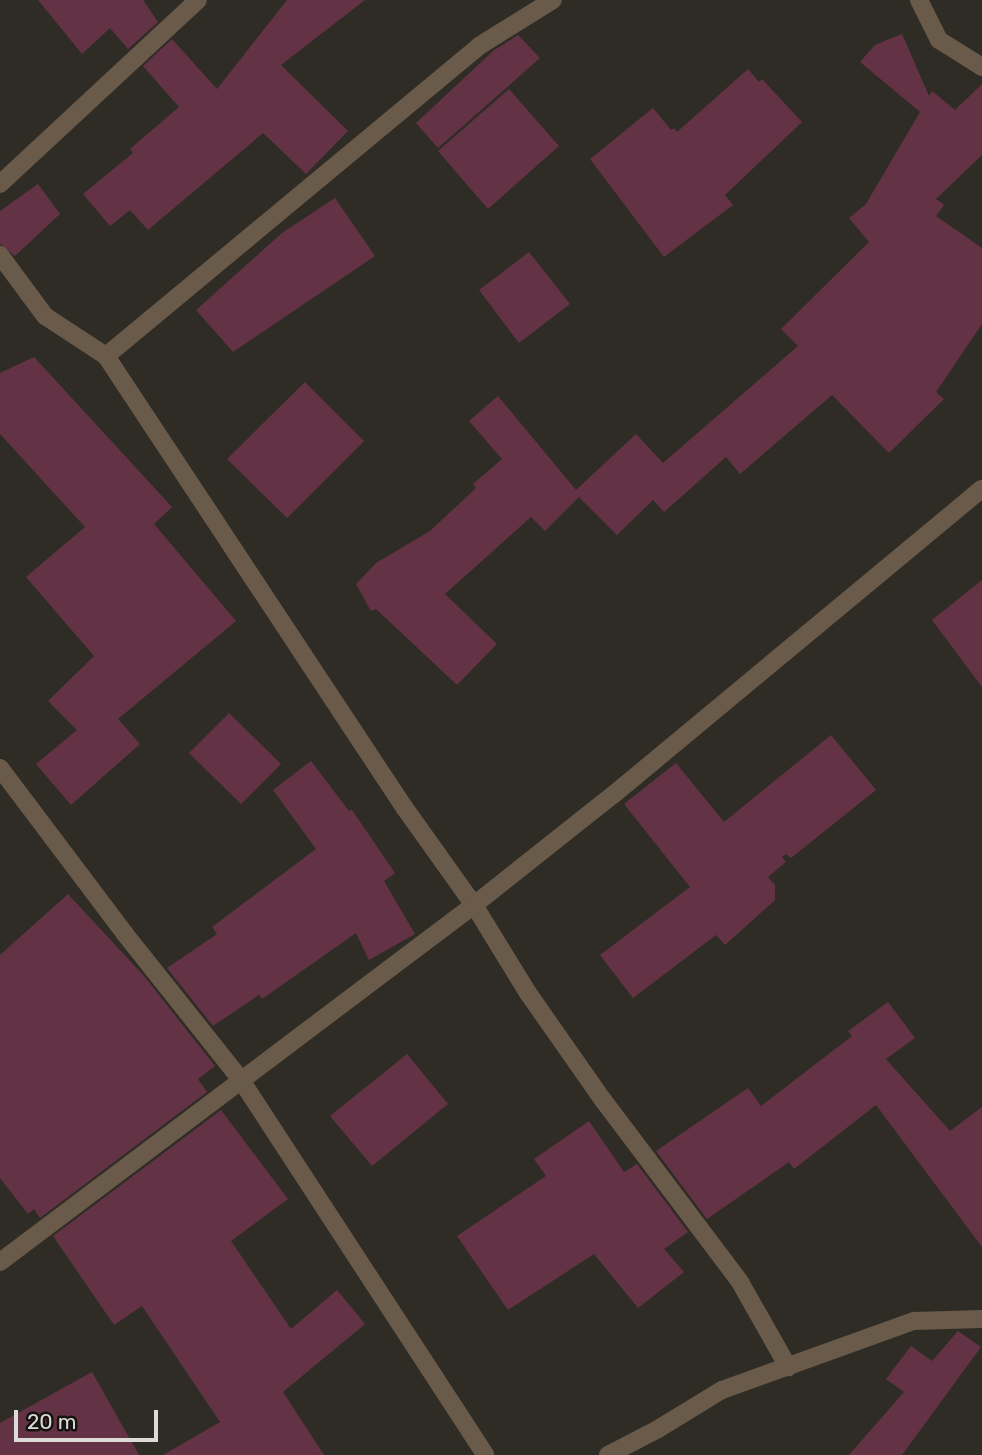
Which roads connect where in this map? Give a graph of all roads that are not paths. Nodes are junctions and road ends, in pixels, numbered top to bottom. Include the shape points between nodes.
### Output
1 (198, 0) edge
2 (553, 0) edge
3 (919, 0) edge
4 (982, 67) edge
5 (0, 184) edge
6 (0, 255) edge
7 (106, 356) junction
8 (982, 489) edge
9 (0, 768) edge
10 (474, 905) junction
11 (242, 1080) junction
12 (0, 1262) edge
13 (982, 1319) edge
14 (788, 1367) junction
15 (485, 1455) edge
16 (608, 1455) edge

1 - 5 street
2 - 7 street via 479,46
3 - 4 street via 939,40
6 - 7 street via 45,316
7 - 10 street via 404,807
8 - 10 street
9 - 11 street
10 - 11 street
10 - 14 street via 528,993 603,1100 740,1282
11 - 12 street
11 - 15 street
13 - 14 street via 914,1321
14 - 16 street via 722,1390

